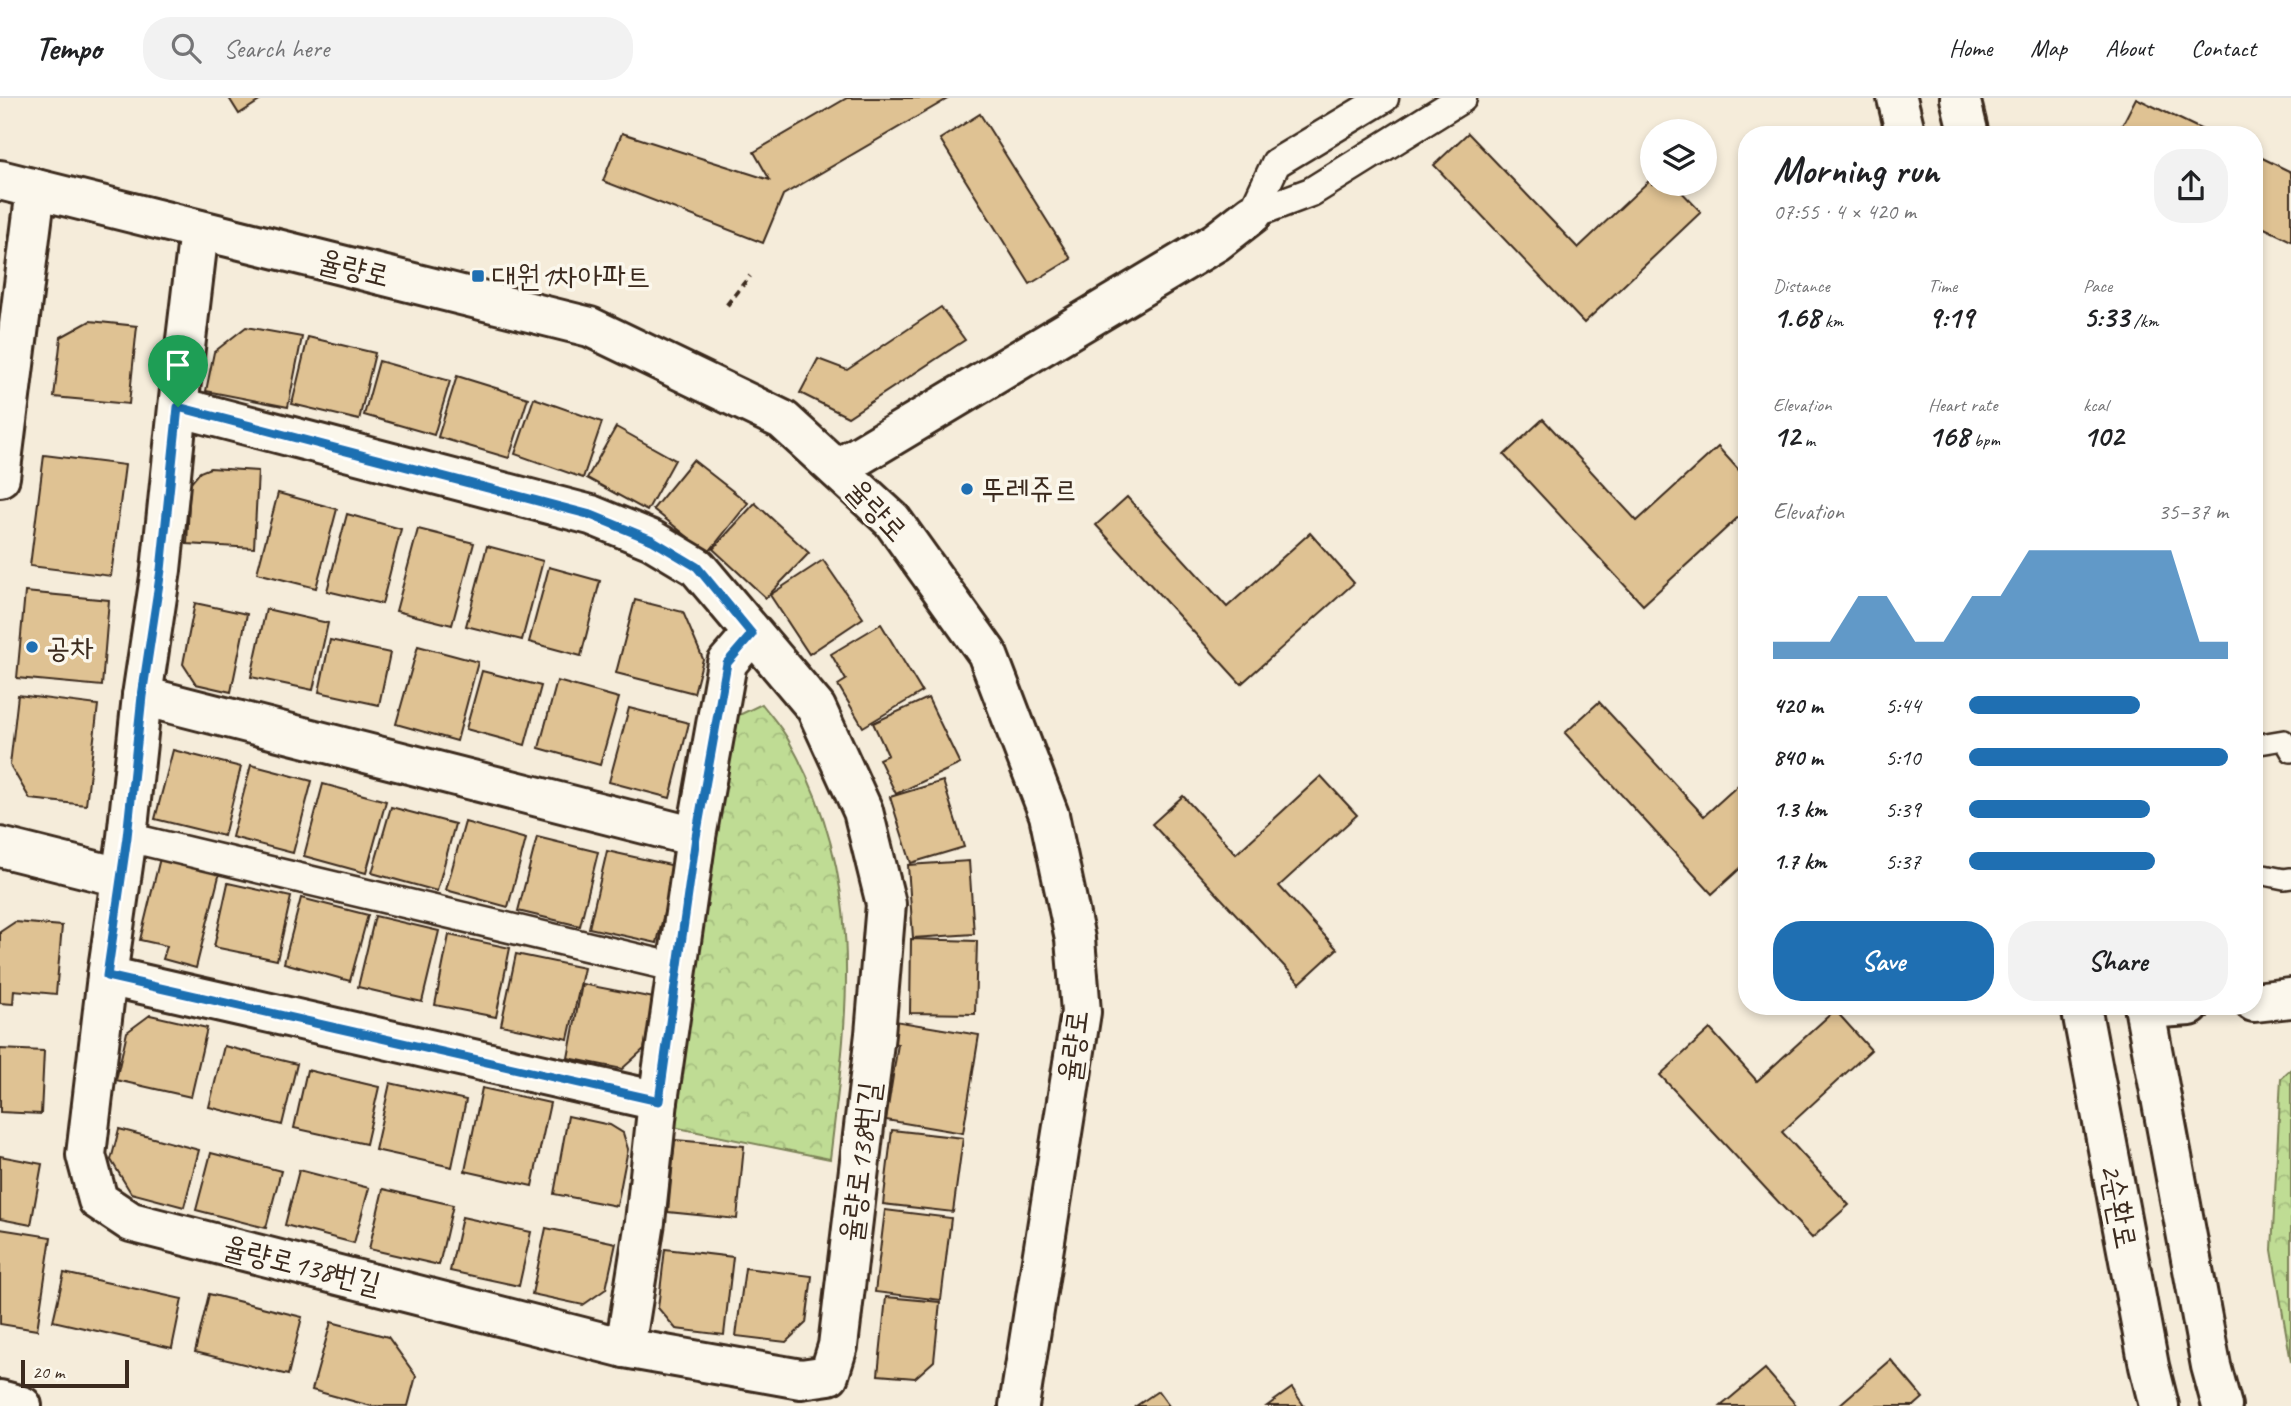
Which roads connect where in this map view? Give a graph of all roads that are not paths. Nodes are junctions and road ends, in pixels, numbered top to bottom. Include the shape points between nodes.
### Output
1 (1384, 98) edge
2 (1462, 98) edge
3 (1897, 98) edge
4 (1960, 98) edge
5 (1904, 126) edge
6 (1967, 126) edge
7 (0, 180) edge
8 (36, 189) junction
9 (1252, 214) junction
10 (199, 230) junction
11 (178, 407) junction
12 (1, 463) edge
13 (836, 469) junction
14 (752, 634) junction
15 (142, 696) junction
16 (2263, 744) edge
17 (2291, 752) edge
18 (127, 837) junction
19 (696, 837) junction
20 (0, 847) edge
21 (2263, 875) edge
22 (120, 877) junction
23 (2291, 878) edge
24 (678, 968) junction
25 (107, 976) junction
26 (2291, 998) edge
27 (2263, 1001) edge
28 (2083, 1015) edge
29 (2145, 1015) edge
30 (659, 1101) junction
31 (625, 1348) junction
32 (0, 1400) edge
33 (22, 1406) edge
34 (1019, 1406) edge
35 (2159, 1406) edge
36 (2222, 1406) edge

1 - 9 street via 1276,163
2 - 9 street via 1311,192
3 - 5 street
4 - 6 street
7 - 8 street, 율량로
8 - 10 street, 율량로
8 - 12 street
9 - 13 street via 1216,242
10 - 11 street, 율량로138번길
10 - 13 street, 율량로 via 590,327 783,420
11 - 14 street, 율량로138번길 via 591,515 652,540 697,567
11 - 15 street, 율량로138번길
13 - 34 street, 율량로 via 892,520 987,653 1049,815 1075,939 1081,1012
14 - 19 street via 727,663
14 - 31 street, 율량로138번길 via 816,708 863,811 886,904 838,1346 829,1374 801,1379
15 - 18 street, 율량로138번길
15 - 19 street
16 - 17 lane via 2284,740
18 - 22 street, 율량로138번길
18 - 24 street
19 - 24 street
20 - 22 street
21 - 23 lane
22 - 25 street, 율량로138번길
24 - 30 street
25 - 30 street
25 - 31 street, 율량로138번길 via 86,1155 98,1200 131,1222
26 - 27 street
28 - 35 street, 2순환로
29 - 36 street, 2순환로
30 - 31 street
32 - 33 street

